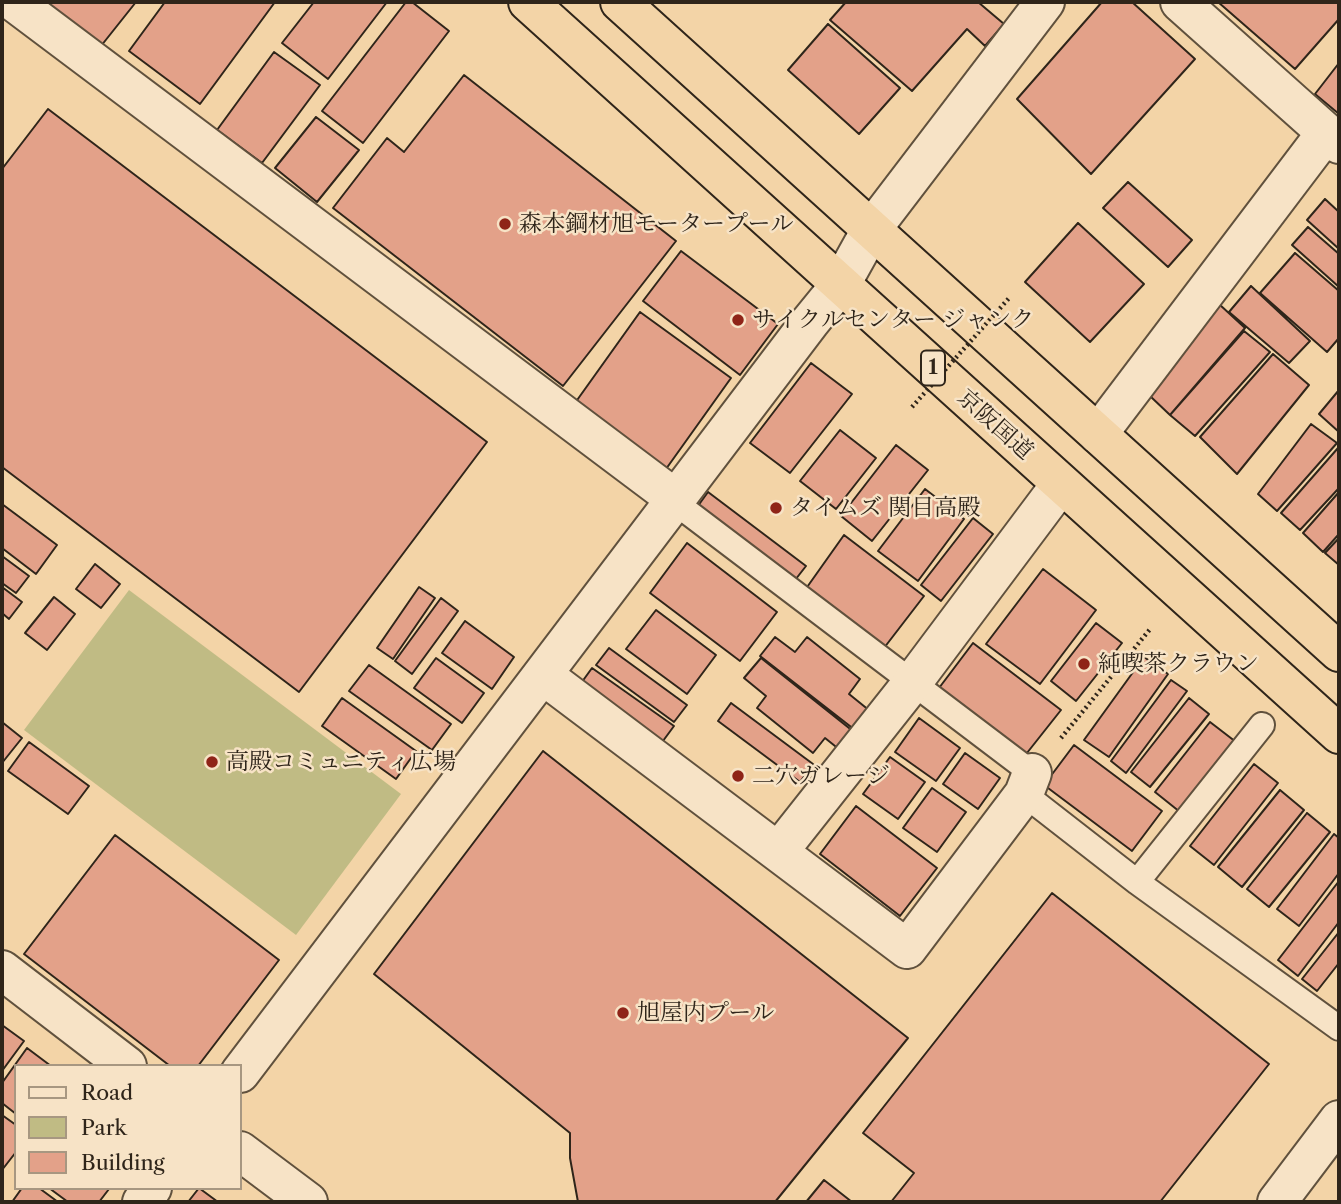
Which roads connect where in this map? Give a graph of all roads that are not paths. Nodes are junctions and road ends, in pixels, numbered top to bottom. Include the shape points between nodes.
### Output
1 (14, 2) edge
2 (528, 2) edge
3 (620, 2) edge
4 (1045, 2) edge
5 (1180, 2) edge
6 (1333, 138) edge
7 (872, 230) junction
8 (841, 284) junction
9 (1098, 434) junction
10 (1060, 484) junction
11 (677, 500) junction
12 (1334, 636) edge
13 (543, 676) junction
14 (912, 683) junction
15 (1262, 725) dead end
16 (1339, 734) edge
17 (1028, 784) junction
18 (779, 851) junction
19 (1137, 882) junction
20 (2, 970) edge
21 (1339, 1028) edge
22 (124, 1064) edge
23 (242, 1070) edge
24 (1339, 1120) edge
25 (242, 1152) edge
26 (308, 1202) edge
27 (1277, 1202) edge

1 - 11 street
2 - 8 highway, 京阪国道 / 1
3 - 7 highway
4 - 7 street
5 - 6 street
6 - 9 street
7 - 8 street
7 - 9 highway
8 - 10 highway, 京阪国道 / 1
8 - 11 street
9 - 12 highway
10 - 14 street
10 - 16 highway, 京阪国道 / 1
11 - 13 street
11 - 14 lane
13 - 18 street
13 - 23 street
14 - 17 lane
14 - 18 street
15 - 19 lane
17 - 18 street via 907,949
17 - 19 lane
19 - 21 lane
20 - 22 street
24 - 27 street
25 - 26 street

